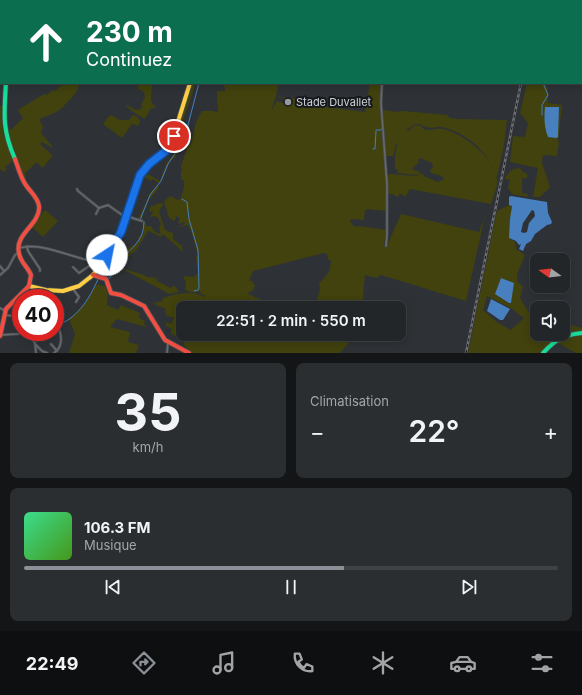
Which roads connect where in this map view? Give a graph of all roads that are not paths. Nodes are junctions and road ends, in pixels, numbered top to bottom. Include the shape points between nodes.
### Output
1 (6, 84) edge
2 (190, 84) edge
3 (382, 84) edge
4 (77, 189) dead end
5 (99, 208) junction
6 (96, 214) dead end
7 (126, 217) junction
8 (142, 221) dead end
9 (27, 246) junction
10 (386, 246) dead end
11 (18, 250) junction
12 (97, 262) junction
13 (0, 266) edge
14 (73, 267) dead end
15 (4, 271) junction
16 (40, 271) dead end
17 (0, 275) edge
18 (92, 275) junction
19 (29, 286) junction
20 (26, 289) edge
21 (39, 289) edge
22 (72, 289) junction
23 (64, 291) edge
24 (76, 302) dead end
25 (12, 305) edge
26 (0, 308) edge
27 (5, 313) junction
28 (12, 315) edge
29 (582, 333) edge
30 (12, 334) edge
31 (0, 336) edge
32 (33, 341) edge
33 (60, 341) edge
34 (168, 342) junction
35 (35, 344) junction
36 (50, 344) dead end
37 (57, 351) junction
38 (36, 353) edge
39 (47, 353) edge
40 (54, 353) edge
41 (167, 353) edge
42 (189, 353) edge
43 (543, 353) edge

1 - 11 street via 3,115 5,133 24,183 39,204 39,211
2 - 7 street via 172,141 164,153 142,172
3 - 10 street via 387,184
4 - 5 street
5 - 6 street
5 - 7 street via 108,205
7 - 8 street
7 - 12 street via 117,240
9 - 11 street
9 - 12 street
9 - 16 street
11 - 15 street
11 - 19 street via 31,275
12 - 14 street via 79,273
12 - 18 street
13 - 15 street
15 - 17 street
18 - 22 street
18 - 34 street via 106,279 111,293 144,306 162,337
19 - 20 street
19 - 21 street
19 - 27 street via 10,304
22 - 23 street
22 - 24 street via 79,297
25 - 27 street
26 - 27 street
27 - 28 street
27 - 31 street
29 - 43 street via 561,336
30 - 31 street
32 - 35 street
33 - 37 street
34 - 41 street
34 - 42 street
35 - 38 street
35 - 39 street
36 - 37 street
37 - 40 street

